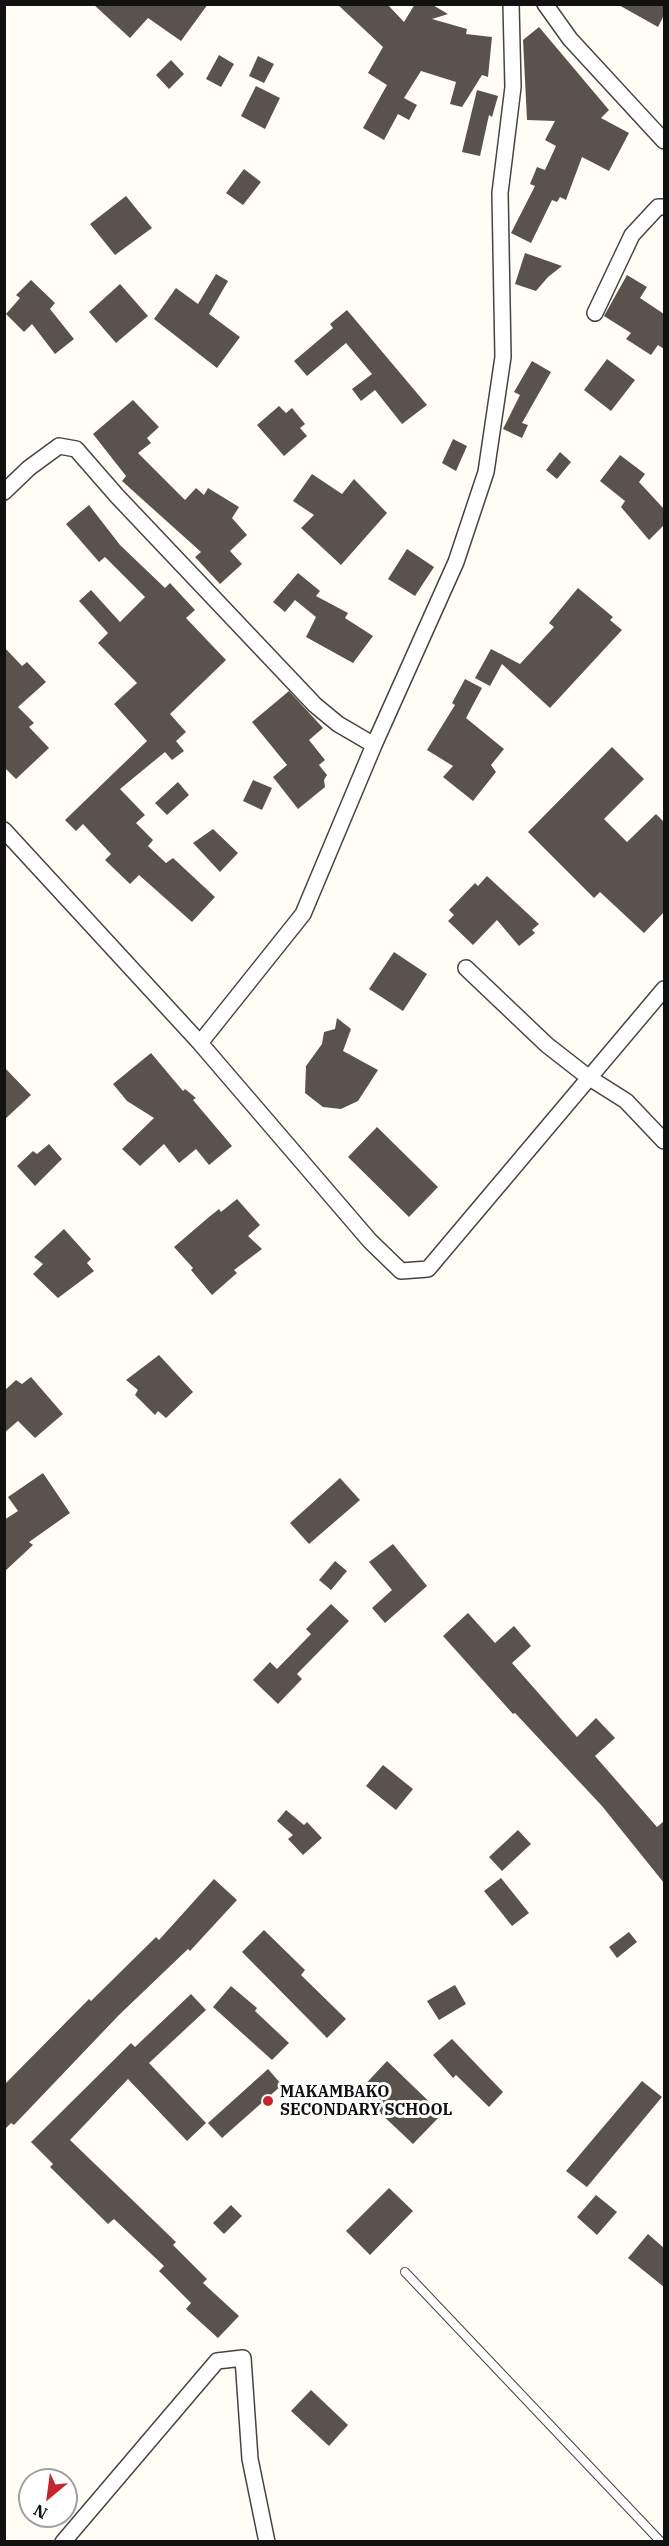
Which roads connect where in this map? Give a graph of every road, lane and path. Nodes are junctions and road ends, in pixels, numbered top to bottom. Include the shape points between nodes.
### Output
1 (511, 4) edge
2 (545, 4) edge
3 (664, 141) edge
4 (664, 207) edge
5 (595, 313) dead end
6 (4, 492) edge
7 (374, 745) junction
8 (4, 830) edge
9 (466, 968) dead end
10 (664, 989) edge
11 (200, 1043) junction
12 (588, 1077) junction
13 (664, 1141) edge
14 (405, 2272) dead end
15 (63, 2541) edge
16 (267, 2541) edge
17 (661, 2541) edge

1 - 7 street via 513,87 500,193 502,357 486,472 456,562
2 - 3 street via 570,39
4 - 5 street via 658,207 632,235
6 - 7 street via 28,468 59,446 76,449 315,705
7 - 11 street via 303,914
8 - 11 street
9 - 12 street via 547,1045
10 - 12 street
11 - 12 street via 370,1241 401,1271 428,1269
12 - 13 street via 626,1101
14 - 17 lane
15 - 16 street via 217,2361 243,2358 250,2459

